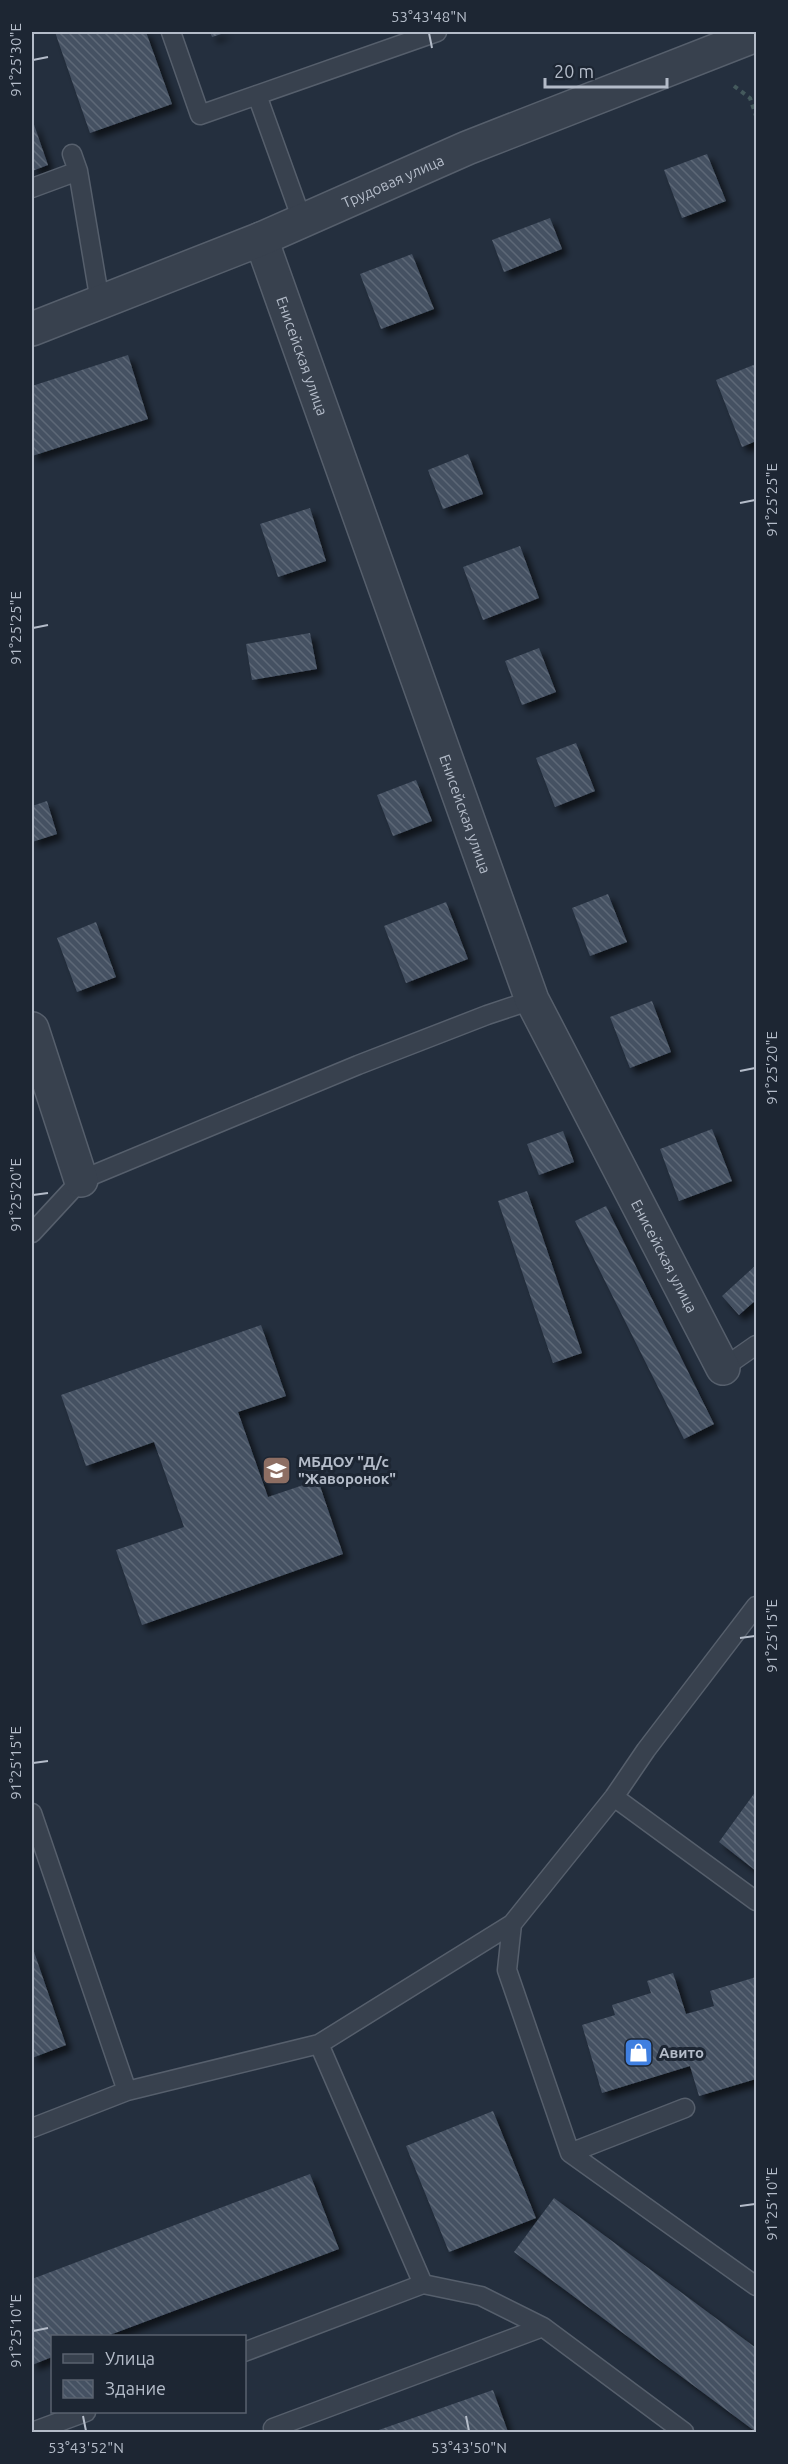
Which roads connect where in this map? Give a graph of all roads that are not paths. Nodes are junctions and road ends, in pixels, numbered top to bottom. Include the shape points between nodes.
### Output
1 (171, 32) edge
2 (437, 32) edge
3 (756, 35) edge
4 (257, 95) junction
5 (72, 153) dead end
6 (78, 171) junction
7 (32, 188) edge
8 (302, 220) junction
9 (261, 239) junction
10 (100, 302) junction
11 (32, 329) edge
12 (532, 1000) junction
13 (32, 1029) edge
14 (81, 1180) junction
15 (32, 1233) edge
16 (756, 1345) edge
17 (723, 1368) joint
18 (756, 1606) edge
19 (614, 1797) junction
20 (32, 1813) edge
21 (756, 1901) edge
22 (512, 1924) junction
23 (319, 2044) junction
24 (128, 2091) junction
25 (685, 2108) dead end
26 (32, 2128) edge
27 (570, 2153) junction
28 (753, 2278) edge
29 (423, 2284) junction
30 (543, 2327) junction
31 (246, 2351) edge
32 (83, 2413) edge
33 (273, 2428) dead end
34 (32, 2432) edge
35 (684, 2433) edge

1 - 4 lane via 200,115
2 - 4 lane
3 - 8 street, Трудовая улица via 467,148
4 - 8 lane
5 - 6 lane
6 - 7 lane
6 - 10 lane
8 - 9 street, Трудовая улица
9 - 10 street, Трудовая улица
9 - 12 street, Енисейская улица
10 - 11 street, Трудовая улица
12 - 14 lane via 358,1065
12 - 17 street, Енисейская улица
13 - 14 street
14 - 15 lane
16 - 17 lane
18 - 19 lane
19 - 21 lane
19 - 22 lane
20 - 24 lane
22 - 23 lane
22 - 27 lane via 507,1970
23 - 24 lane
23 - 29 lane
24 - 26 lane
25 - 27 lane
27 - 28 lane
29 - 30 lane via 481,2295
29 - 31 lane
30 - 33 lane
30 - 35 lane
32 - 34 lane

